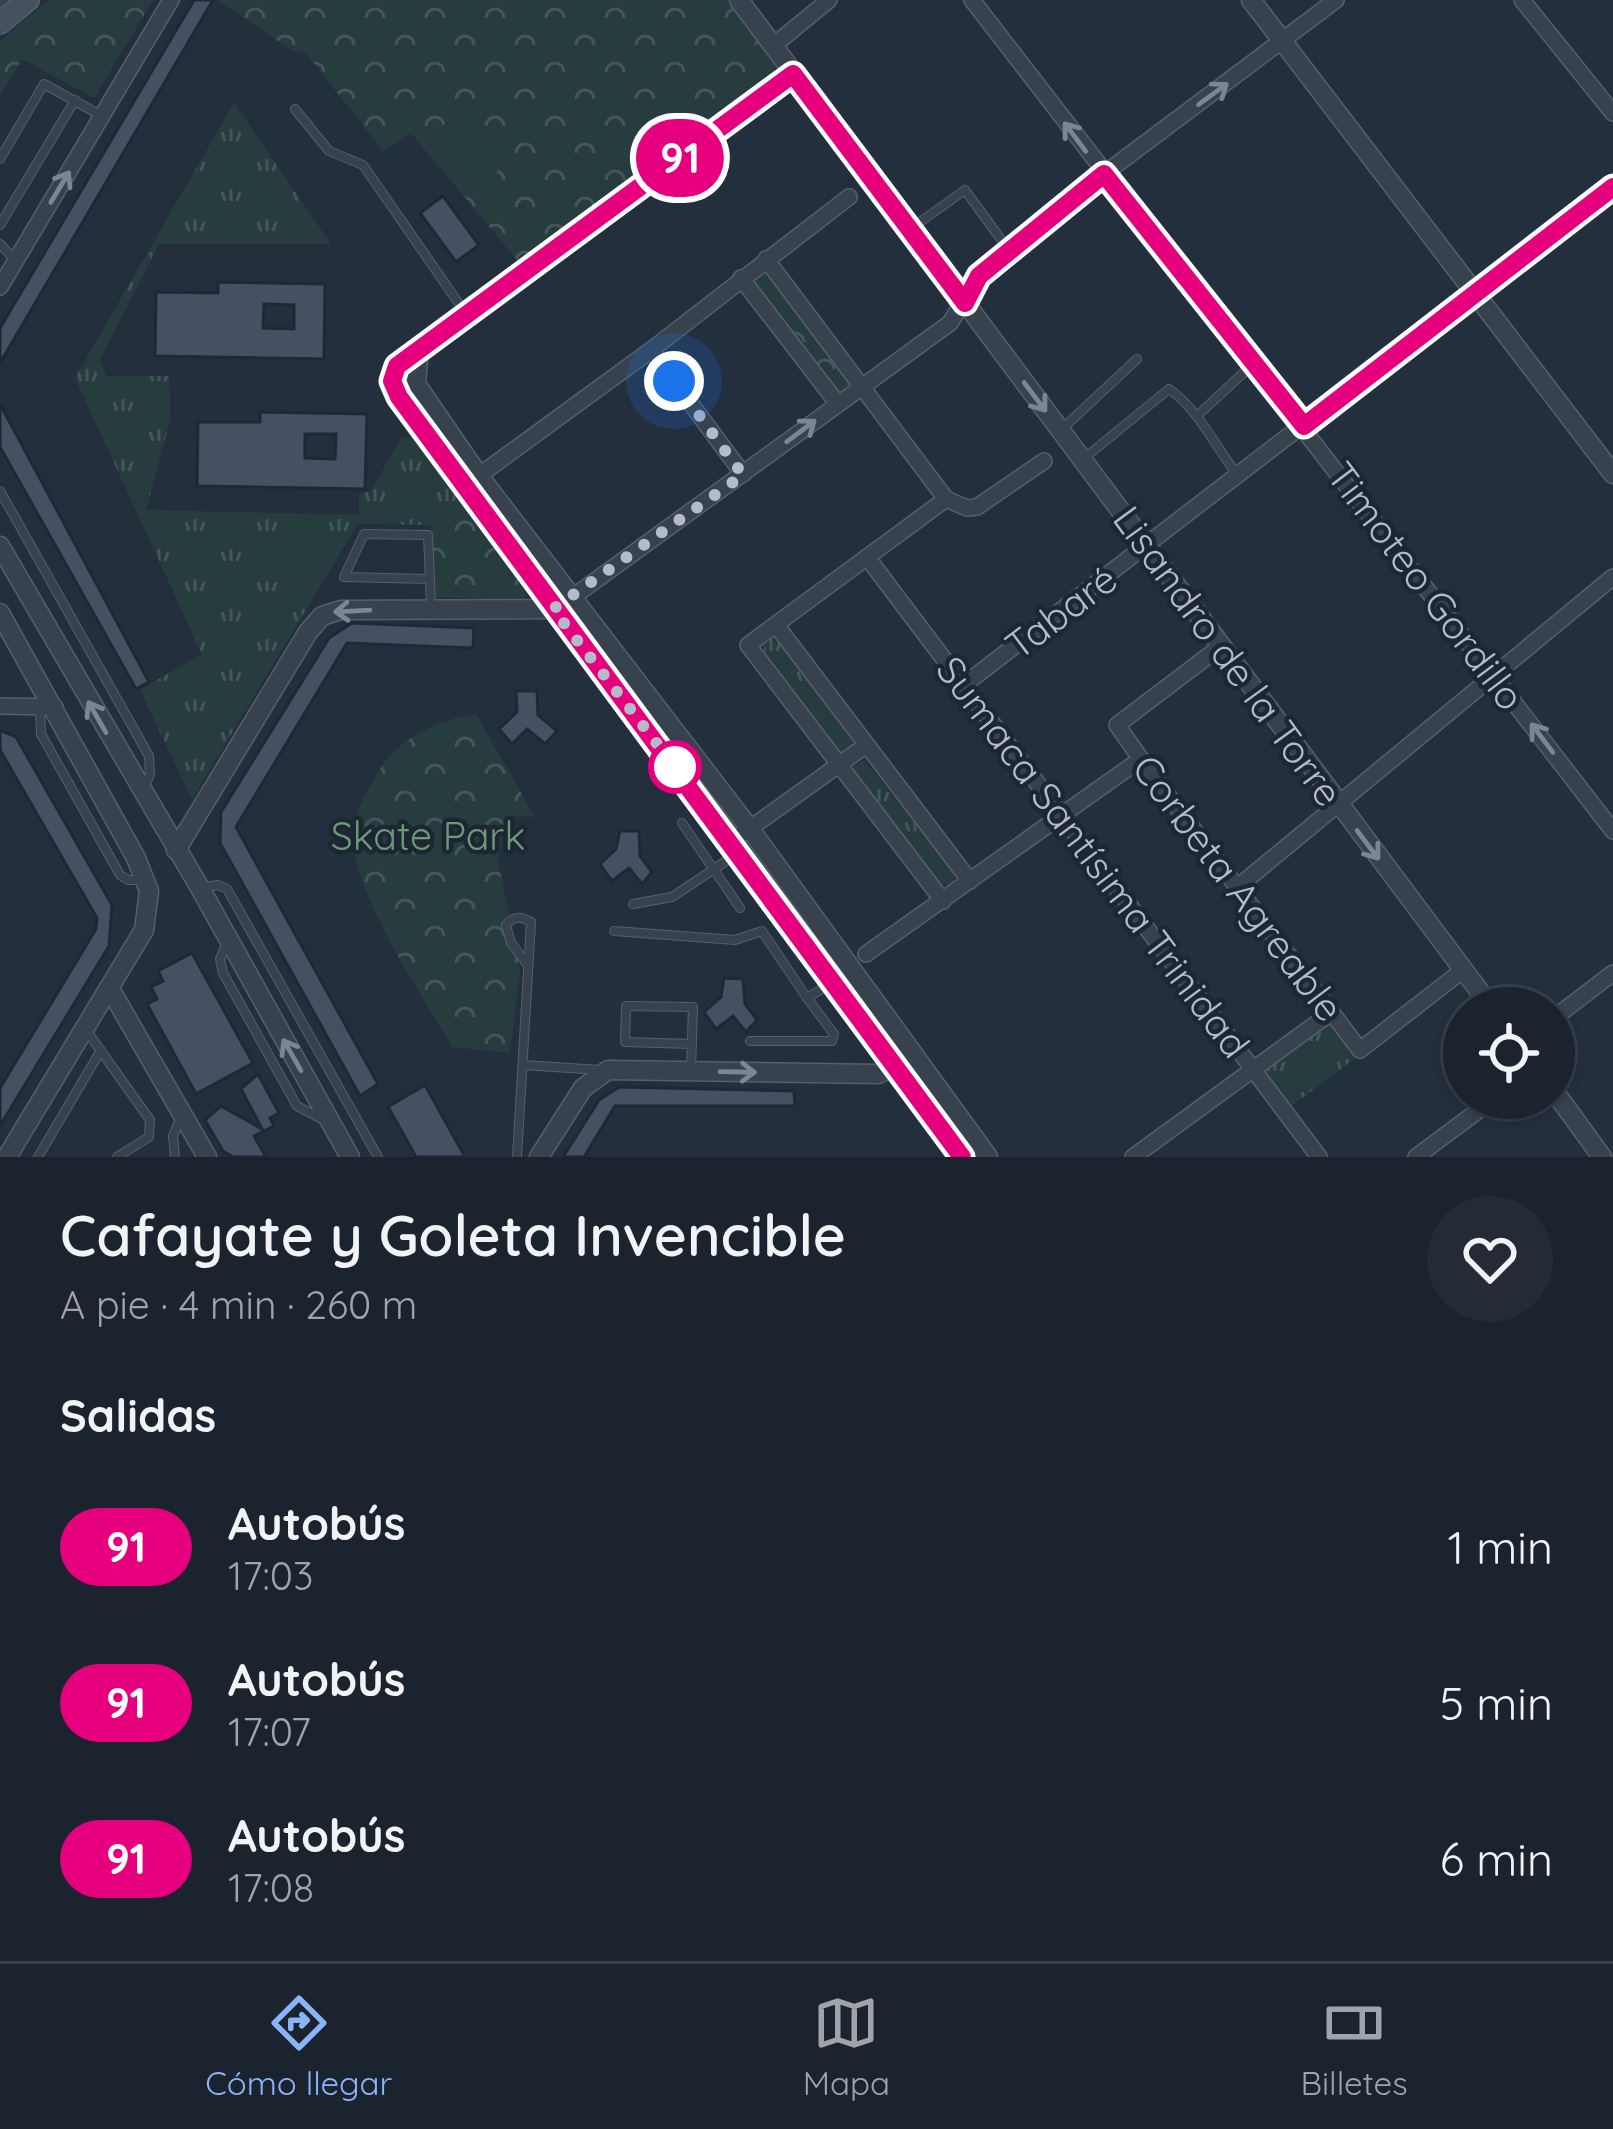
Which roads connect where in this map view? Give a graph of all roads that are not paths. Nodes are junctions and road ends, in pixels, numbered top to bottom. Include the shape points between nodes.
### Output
1 (28, 0) edge
2 (171, 0) edge
3 (739, 0) edge
4 (829, 0) edge
5 (973, 0) edge
6 (1251, 0) edge
7 (1336, 0) edge
8 (1522, 0) edge
9 (0, 22) edge
10 (1283, 42) junction
11 (773, 46) junction
12 (793, 74) junction
13 (75, 100) junction
14 (295, 109) dead end
15 (1613, 113) edge
16 (103, 116) junction
17 (0, 159) edge
18 (1104, 174) junction
19 (1613, 187) edge
20 (848, 197) dead end
21 (0, 225) edge
22 (910, 229) junction
23 (1000, 238) dead end
24 (0, 244) edge
25 (766, 259) junction
26 (16, 261) junction
27 (741, 278) junction
28 (0, 287) edge
29 (1475, 293) junction
30 (965, 303) junction
31 (466, 314) junction
32 (418, 349) junction
33 (651, 350) junction
34 (1137, 359) dead end
35 (1254, 363) junction
36 (864, 385) junction
37 (838, 404) junction
38 (1198, 415) junction
39 (1304, 426) junction
40 (1060, 430) junction
41 (1044, 460) dead end
42 (1082, 460) junction
43 (1613, 474) edge
44 (743, 475) junction
45 (1238, 477) junction
46 (472, 480) junction
47 (0, 491) edge
48 (946, 499) junction
49 (1149, 545) junction
50 (0, 546) edge
51 (867, 557) junction
52 (1613, 578) edge
53 (430, 579) junction
54 (562, 604) junction
55 (431, 609) junction
56 (0, 614) edge
57 (776, 625) junction
58 (1220, 647) junction
59 (1493, 673) junction
60 (965, 684) junction
61 (0, 706) edge
62 (48, 706) junction
63 (865, 746) junction
64 (1142, 759) junction
65 (123, 763) junction
66 (838, 764) junction
67 (93, 778) junction
68 (142, 794) junction
69 (1338, 806) junction
70 (1063, 814) junction
71 (682, 823) dead end
72 (163, 829) junction
73 (750, 829) junction
74 (1613, 831) edge
75 (129, 845) junction
76 (735, 847) junction
77 (176, 850) junction
78 (713, 868) junction
79 (970, 881) junction
80 (147, 885) junction
81 (1239, 886) junction
82 (200, 888) junction
83 (943, 901) junction
84 (633, 904) dead end
85 (740, 908) dead end
86 (614, 931) dead end
87 (866, 955) dead end
88 (526, 964) junction
89 (1462, 970) junction
90 (1613, 973) edge
91 (834, 981) junction
92 (1475, 987) edge
93 (110, 989) junction
94 (807, 998) junction
95 (1575, 1002) edge
96 (1332, 1012) junction
97 (86, 1029) junction
98 (750, 1041) dead end
99 (692, 1044) junction
100 (100, 1050) junction
101 (915, 1055) junction
102 (523, 1066) junction
103 (898, 1067) junction
104 (608, 1070) junction
105 (1252, 1071) junction
106 (691, 1072) junction
107 (182, 1114) junction
108 (1467, 1119) edge
109 (1574, 1119) edge
110 (1158, 1150) edge
111 (7, 1157) edge
112 (38, 1157) edge
113 (118, 1157) edge
114 (176, 1157) edge
115 (207, 1157) edge
116 (350, 1157) edge
117 (378, 1157) edge
118 (518, 1157) edge
119 (539, 1157) edge
120 (962, 1157) edge
121 (988, 1157) edge
122 (1133, 1157) edge
123 (1319, 1157) edge
124 (1416, 1157) edge
125 (1602, 1157) edge

1 - 9 main road
2 - 16 street
3 - 11 street
4 - 11 street
18 -> 5 street, Timoteo Gordillo
6 - 10 street
7 - 10 street
8 - 15 street
18 -> 10 street
10 - 29 street
11 - 12 street, Lisandro de la Torre
12 - 22 street, Lisandro de la Torre
12 - 31 street
13 - 16 lane
13 - 17 lane via 44,84
13 - 21 lane
14 - 31 lane via 329,152 363,165
26 -> 16 street
18 - 30 street via 979,276
18 - 35 street, Timoteo Gordillo
19 - 29 street, Tabaré
20 - 25 street
22 - 23 lane via 964,190
22 - 30 street, Lisandro de la Torre
24 - 26 lane
25 - 27 street
25 - 36 street
26 - 28 street
27 - 33 street
27 - 37 street
29 - 39 street, Tabaré
29 - 43 street
30 - 36 street via 950,323
30 -> 40 street, Lisandro de la Torre
31 - 32 street
32 - 46 street via 416,384
32 - 46 street via 393,374 399,397
33 - 44 street
33 - 46 street
34 - 40 lane
35 - 38 lane
35 - 39 street, Timoteo Gordillo
36 - 37 street
36 - 48 street
44 -> 37 street
38 - 42 lane via 1169,389
38 - 45 lane
39 - 45 street, Tabaré
39 - 59 street, Timoteo Gordillo
40 - 42 street, Lisandro de la Torre
41 - 48 street via 977,507
42 - 49 street, Lisandro de la Torre
44 - 54 street
45 - 49 street, Tabaré
46 - 54 street
47 - 68 lane via 149,756
48 - 51 street
49 - 58 street, Lisandro de la Torre
49 - 60 street, Tabaré
65 -> 50 street
51 - 57 street
51 - 60 street, Sumaca Santísima Trinidad
52 - 59 street
53 - 53 lane via 423,535 364,534 343,574
53 - 55 lane
54 - 55 street
54 - 73 street
54 - 76 street
55 -> 77 street via 341,610 316,621
56 - 62 street
57 - 63 street
57 - 66 street via 748,645
58 - 64 street, Corbeta Agreable via 1117,725
58 - 69 street, Lisandro de la Torre
59 - 69 street
74 -> 59 street, Timoteo Gordillo
60 - 70 street, Sumaca Santísima Trinidad
61 - 62 street
62 - 67 street
62 - 80 lane via 41,734 120,874
63 - 66 street
63 - 79 street
64 - 70 street
64 - 81 street, Corbeta Agreable
65 - 67 street via 104,761
65 - 68 street
66 - 73 street
66 - 83 street
67 - 75 street
68 - 72 street
69 - 81 street
69 -> 89 street, Lisandro de la Torre
70 - 79 street
70 - 105 street, Sumaca Santísima Trinidad
71 - 78 lane
72 - 75 street via 152,849
72 - 77 street
73 - 76 street
73 - 101 street
75 - 80 street
76 - 78 lane
76 - 91 street
77 - 82 street
78 - 84 lane via 672,897
78 - 85 lane
79 - 83 street
80 - 93 street via 144,930
81 - 96 street, Corbeta Agreable
116 -> 82 street
82 - 117 lane via 227,890
83 - 87 street
86 - 94 lane via 735,940 762,931
88 - 88 lane via 531,922 512,918 507,934
88 - 102 lane
89 - 92 street, Lisandro de la Torre
89 - 96 street, Corbeta Agreable via 1360,1050
90 - 95 street
91 - 94 lane
91 - 103 street
93 - 97 street
93 - 107 street
94 - 98 lane via 832,1041
96 - 105 street
97 - 100 lane
97 - 111 street
99 - 99 lane via 693,1007 626,1006 626,1042
99 - 106 lane
100 - 112 lane
100 - 113 lane via 149,1120 149,1138
101 - 103 street
101 - 121 street
102 - 104 lane
102 - 118 lane
106 -> 103 street via 878,1075
103 - 120 street
104 - 106 street
104 - 119 street via 583,1088
105 - 110 street
105 - 123 street, Sumaca Santísima Trinidad
107 - 114 lane
107 - 115 street
108 - 124 street
109 - 125 street
110 - 122 street

